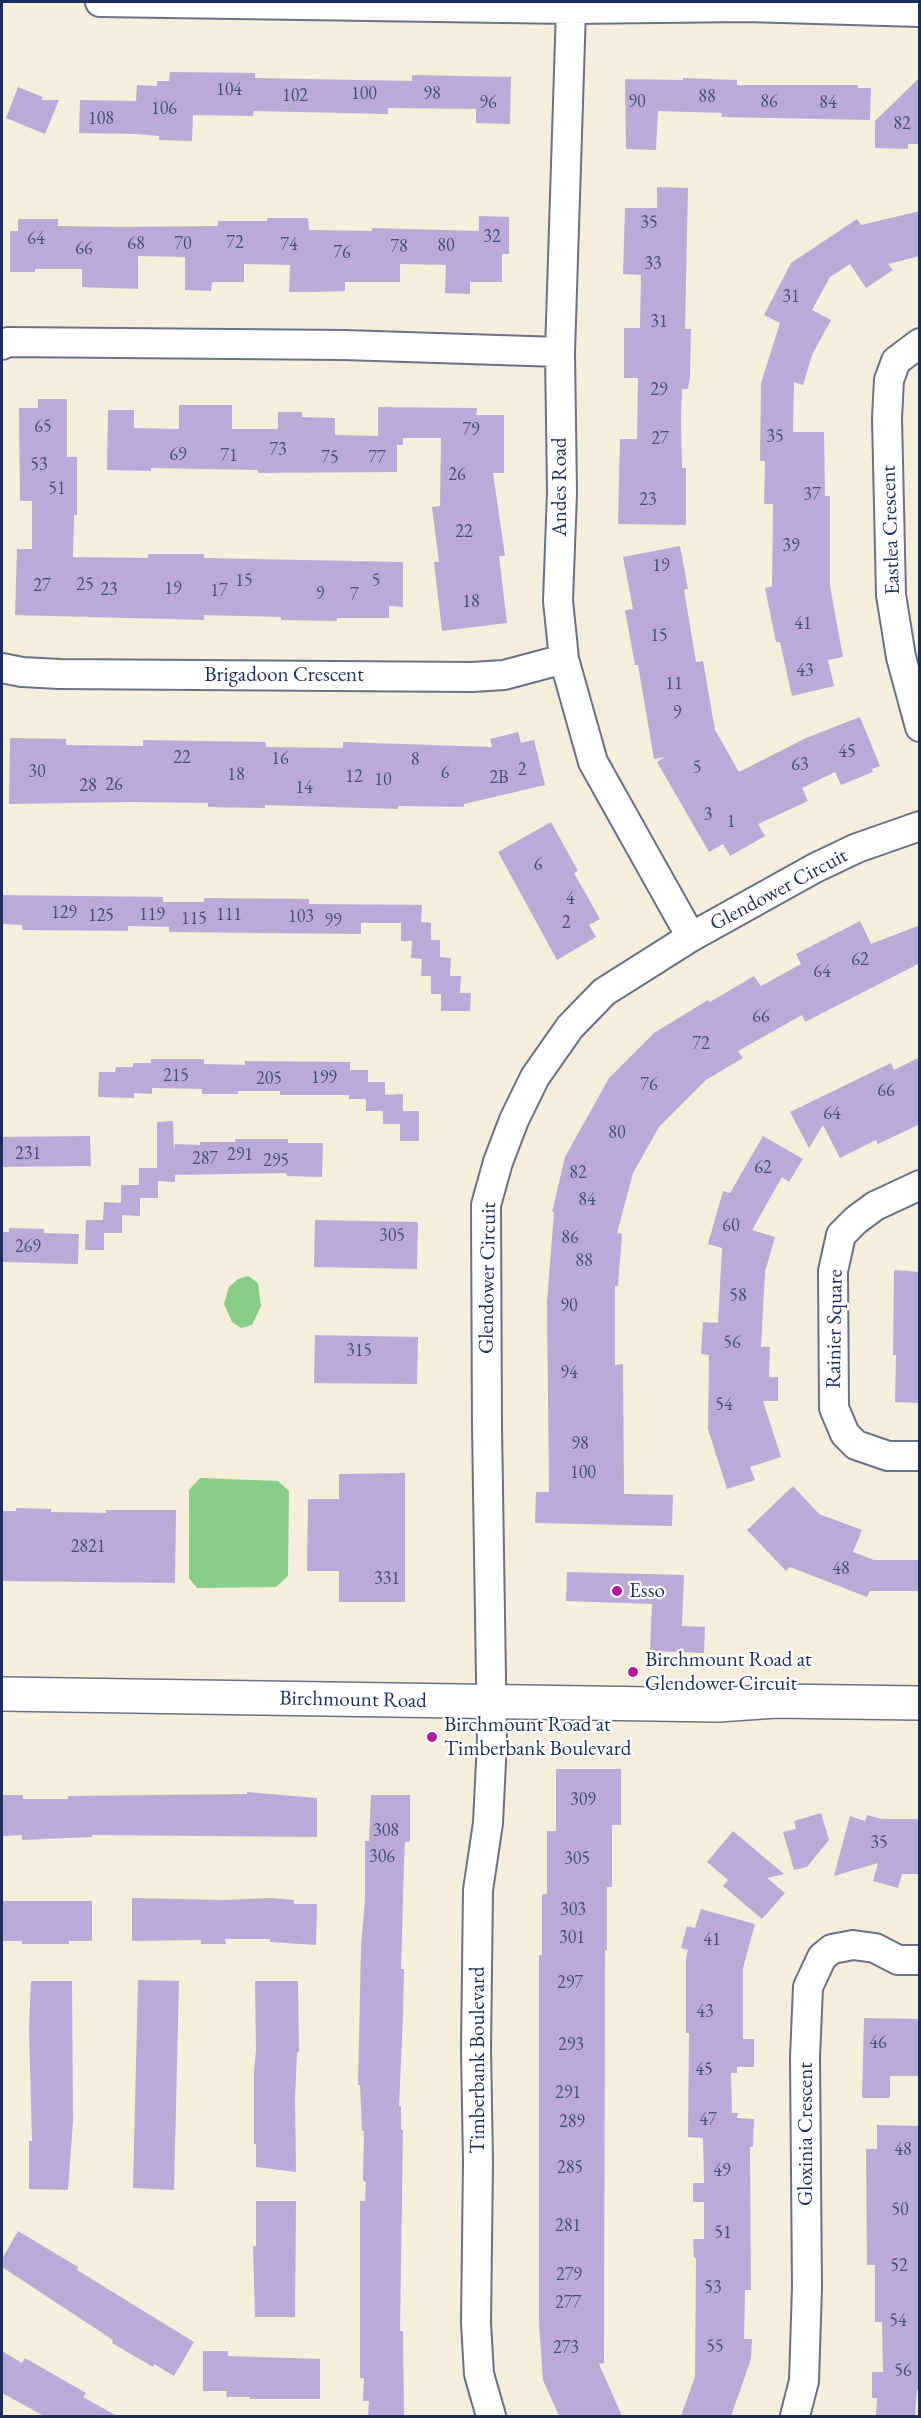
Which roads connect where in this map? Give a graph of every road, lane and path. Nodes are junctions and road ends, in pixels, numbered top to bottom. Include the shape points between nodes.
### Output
1 (101, 2) edge
2 (398, 4) edge
3 (746, 4) edge
4 (571, 9) junction
5 (920, 12) edge
6 (920, 343) edge
7 (2, 345) edge
8 (560, 352) junction
9 (564, 659) junction
10 (2, 668) edge
11 (920, 727) edge
12 (920, 826) edge
13 (690, 937) junction
14 (920, 1185) edge
15 (920, 1456) edge
16 (2, 1694) edge
17 (492, 1702) junction
18 (920, 1703) edge
19 (920, 1960) edge
20 (491, 2416) edge
21 (795, 2416) edge

1 - 2 street
2 - 4 street
3 - 4 street
3 - 5 street
4 - 8 street, Andes Road
6 - 11 street, Eastlea Crescent via 896,361 889,380 887,418 891,595 901,657
7 - 8 street via 344,345
8 - 9 street, Andes Road via 562,492 558,601
9 - 10 street, Brigadoon Crescent via 504,675 472,676 60,674
9 - 13 street, Andes Road via 593,762
12 - 13 street, Glendower Circuit via 814,868
13 - 17 street, Glendower Circuit via 604,993 570,1027 535,1077 514,1120 486,1205
14 - 15 street, Rainier Square via 875,1206 841,1235 833,1282 834,1408 845,1434 856,1445 888,1456
16 - 17 main road, Birchmount Road
17 - 18 main road, Birchmount Road
17 - 20 street, Timberbank Boulevard via 488,1823 478,1890 476,2049 476,2323 479,2374
19 - 21 street, Gloxinia Crescent via 898,1960 875,1948 853,1944 832,1949 822,1957 808,1987 807,2287 804,2381

